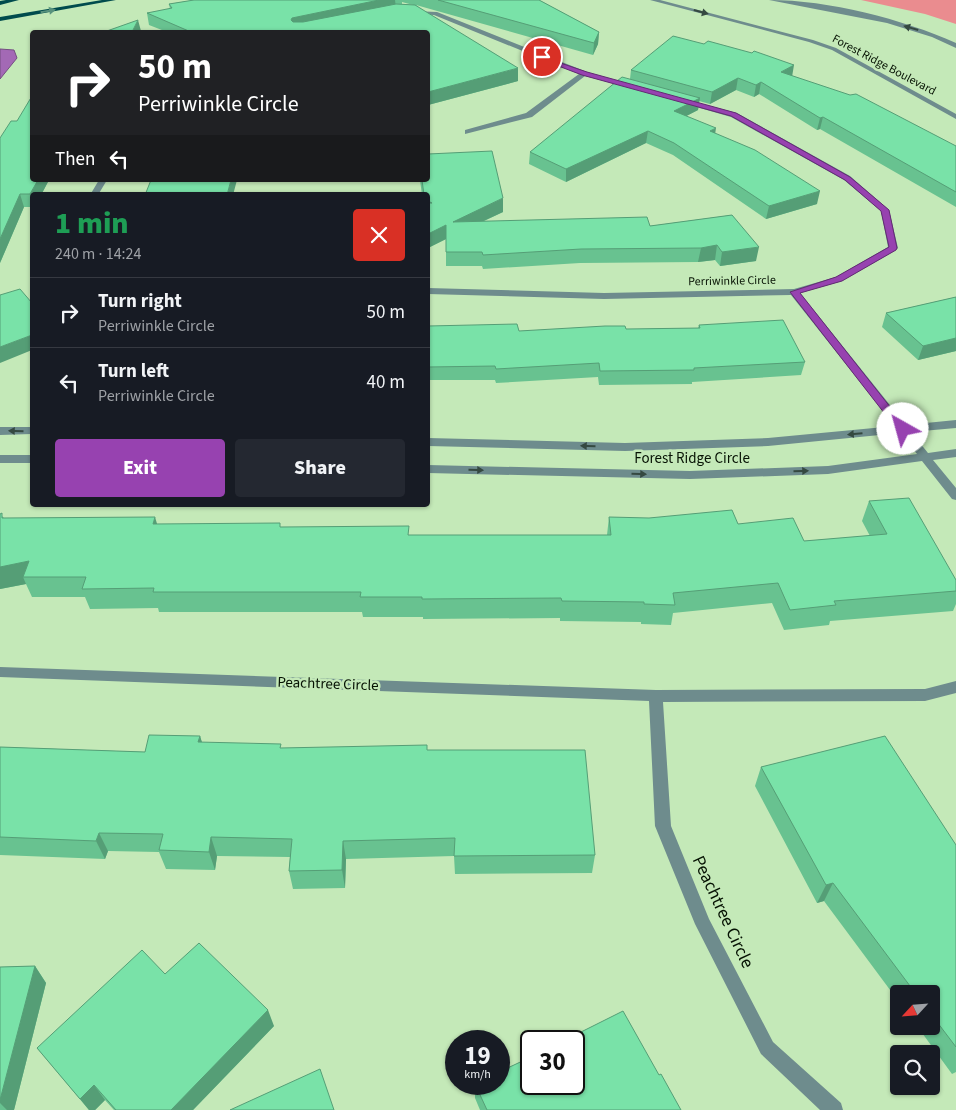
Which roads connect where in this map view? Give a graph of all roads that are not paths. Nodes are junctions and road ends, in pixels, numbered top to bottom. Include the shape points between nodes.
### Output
1 (16, 0) edge
2 (113, 0) edge
3 (653, 0) edge
4 (772, 0) edge
5 (0, 3) edge
6 (406, 12) edge
7 (0, 19) edge
8 (956, 46) edge
9 (584, 74) junction
10 (636, 88) edge
11 (672, 97) edge
12 (956, 117) edge
13 (468, 132) dead end
14 (430, 291) edge
15 (794, 292) junction
16 (956, 424) edge
17 (903, 429) junction
18 (0, 431) edge
19 (30, 432) edge
20 (430, 442) edge
21 (956, 453) edge
22 (924, 457) junction
23 (0, 459) edge
24 (30, 459) edge
25 (430, 469) edge
26 (956, 496) edge
27 (0, 672) edge
28 (956, 687) edge
29 (656, 696) junction
30 (834, 1110) edge

1 - 5 main road
7 -> 2 main road
3 -> 12 street, Forest Ridge Boulevard via 834,49
8 -> 4 street, Forest Ridge Boulevard via 932,34 887,21 842,10
6 - 9 street via 435,13
9 - 10 street
9 - 13 street via 528,115
11 - 15 street, Perriwinkle Circle via 734,115 847,178 885,210 893,248 839,279
14 - 15 street, Perriwinkle Circle via 604,296
15 - 17 street
16 - 17 street, Forest Ridge Circle
17 -> 20 street, Forest Ridge Circle via 768,442 635,447
17 - 22 street
19 -> 18 street
21 - 22 street, Forest Ridge Circle
25 -> 22 street, Forest Ridge Circle via 690,476 828,470
22 - 26 street
23 - 24 street
27 - 29 street, Peachtree Circle
28 - 29 street, Peachtree Circle via 925,695
29 - 30 street, Peachtree Circle via 664,826 703,924 767,1048

